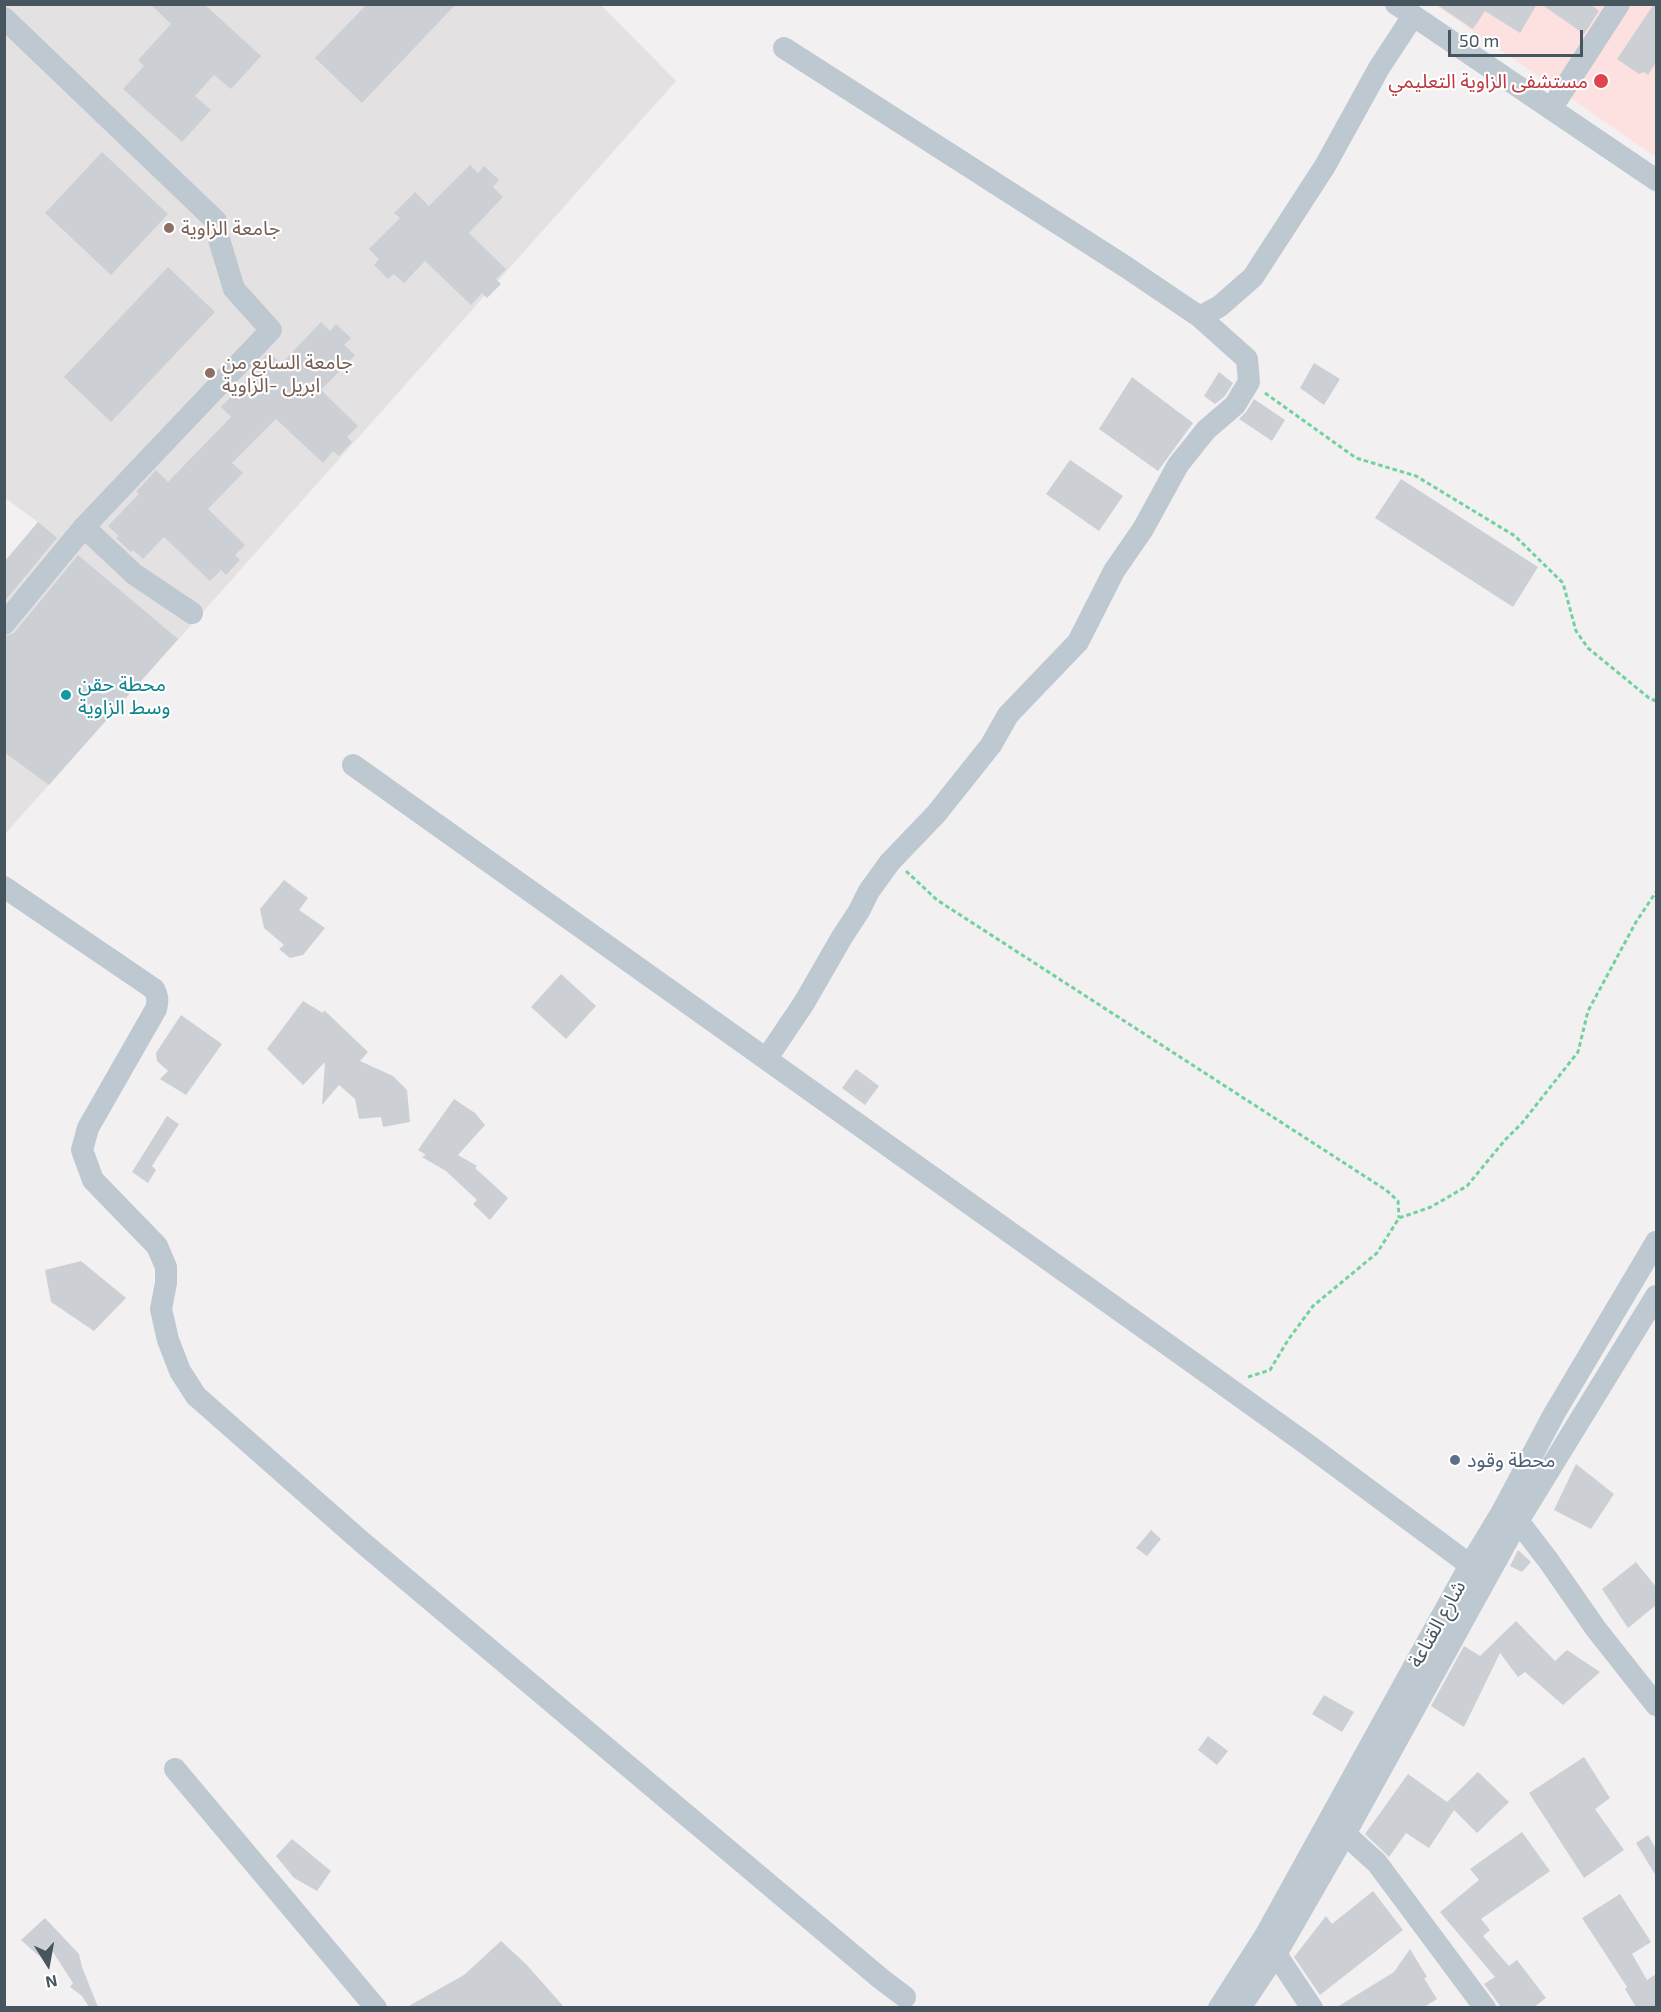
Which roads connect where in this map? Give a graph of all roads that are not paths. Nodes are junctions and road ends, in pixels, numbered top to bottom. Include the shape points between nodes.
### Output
1 (1619, 4) edge
2 (1404, 10) edge
3 (4, 18) edge
4 (784, 48) dead end
5 (1551, 109) junction
6 (1656, 180) edge
7 (1200, 317) junction
8 (84, 527) junction
9 (192, 613) dead end
10 (4, 624) edge
11 (353, 765) dead end
12 (4, 887) edge
13 (767, 1058) junction
14 (1656, 1242) edge
15 (1656, 1296) edge
16 (1518, 1521) junction
17 (1470, 1565) junction
18 (1656, 1705) edge
19 (174, 1769) dead end
20 (1345, 1834) junction
21 (1276, 1954) junction
22 (905, 1997) dead end
23 (376, 2007) edge
24 (1219, 2007) edge
25 (1240, 2007) edge
26 (1312, 2007) edge
27 (1485, 2007) edge

1 - 5 street
2 - 5 street
2 - 7 street via 1379,69 1325,166 1253,277 1220,306
3 - 8 street via 216,221 234,289 272,330
4 - 7 street
5 - 6 street
7 - 13 street via 1247,359 1249,382 1235,405 1206,430 1178,465 1143,529 1114,571 1078,642 1008,715 991,745 869,891
8 - 9 street via 134,574
8 - 10 street
11 - 13 street
12 - 22 street via 157,994 156,1009 87,1128 82,1150 93,1180 157,1246 166,1267 161,1309 168,1340 195,1396 363,1543
13 - 17 street
14 - 17 street, شارع القناعة
15 - 16 street, شارع القناعة
16 - 18 street
16 - 20 street, شارع القناعة
17 - 24 street, شارع القناعة via 1265,1936
19 - 23 street
20 - 21 street, شارع القناعة
20 - 27 street via 1377,1863
21 - 25 street, شارع القناعة
21 - 26 street

